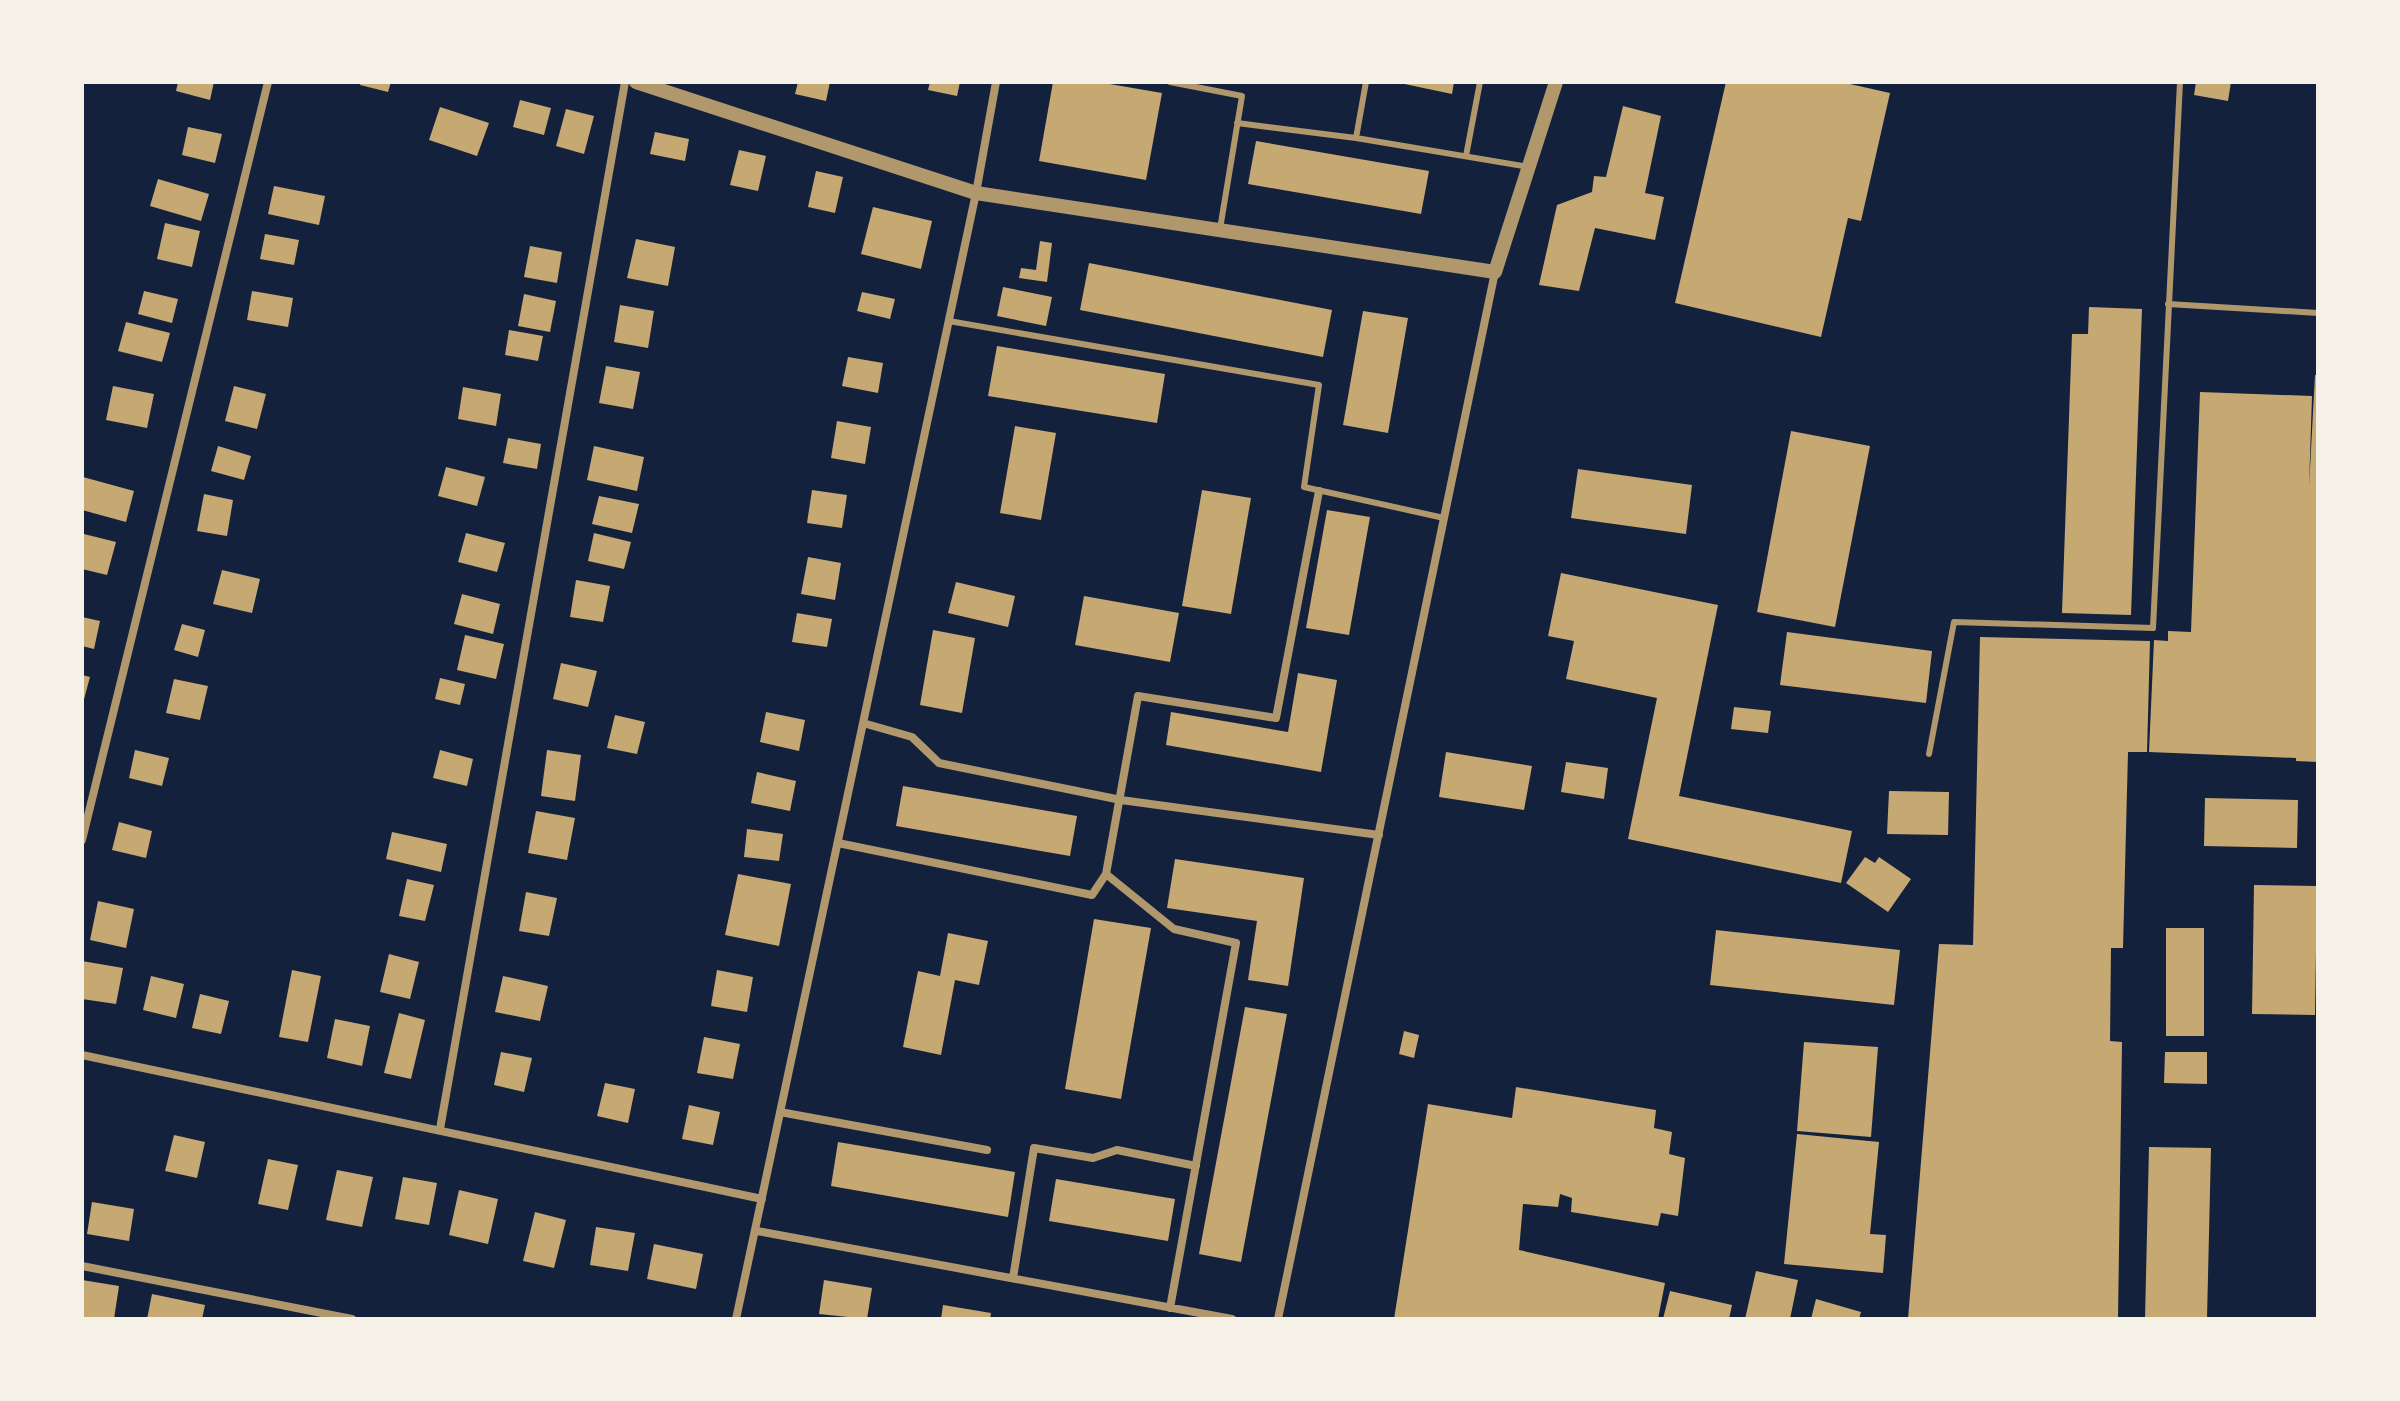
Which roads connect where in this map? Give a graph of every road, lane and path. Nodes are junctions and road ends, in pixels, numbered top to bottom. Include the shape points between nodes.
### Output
1 (268, 82) edge
2 (625, 82) edge
3 (636, 82) edge
4 (996, 82) edge
5 (1170, 82) edge
6 (1366, 82) edge
7 (1480, 82) edge
8 (1556, 82) edge
9 (2180, 82) edge
10 (1237, 123) junction
11 (1356, 138) junction
12 (1466, 156) junction
13 (1529, 167) junction
14 (976, 193) junction
15 (1220, 230) junction
16 (1495, 272) junction
17 (2168, 304) junction
18 (2318, 313) edge
19 (949, 321) junction
20 (1319, 491) junction
21 (1444, 518) junction
22 (863, 723) junction
23 (1929, 754) dead end
24 (1121, 800) junction
25 (1379, 835) junction
26 (82, 840) edge
27 (838, 843) junction
28 (1106, 874) junction
29 (82, 1055) edge
30 (780, 1112) junction
31 (440, 1129) junction
32 (987, 1150) dead end
33 (1196, 1166) junction
34 (762, 1199) junction
35 (757, 1231) junction
36 (82, 1266) edge
37 (1013, 1278) junction
38 (1170, 1308) junction
39 (352, 1319) edge
40 (736, 1319) edge
41 (1232, 1319) edge
42 (1278, 1319) edge

1 - 26 street
2 - 31 street
3 - 14 street
4 - 14 street
5 - 10 lane via 1242,96
6 - 11 lane
7 - 12 lane
8 - 13 street
9 - 17 lane
10 - 11 lane
10 - 15 lane
11 - 12 lane
12 - 13 lane
13 - 16 street
14 - 15 street
14 - 19 street
15 - 16 street
16 - 21 street
17 - 18 lane
17 - 23 lane via 2153,628 1954,622
19 - 20 lane via 1319,385 1304,487
19 - 22 street
20 - 21 lane
20 - 24 street via 1276,718 1138,696
21 - 25 street
22 - 24 street via 912,737 939,763
22 - 27 street
24 - 25 street
24 - 28 street
25 - 42 street
27 - 28 street via 1092,895
27 - 30 street
28 - 33 street via 1174,929 1236,943
29 - 31 street
30 - 32 street
30 - 34 street
31 - 34 street
33 - 37 street via 1117,1150 1093,1158 1034,1148
33 - 38 street
34 - 35 street
35 - 37 street
35 - 40 street
36 - 39 street
37 - 38 street
38 - 41 street

